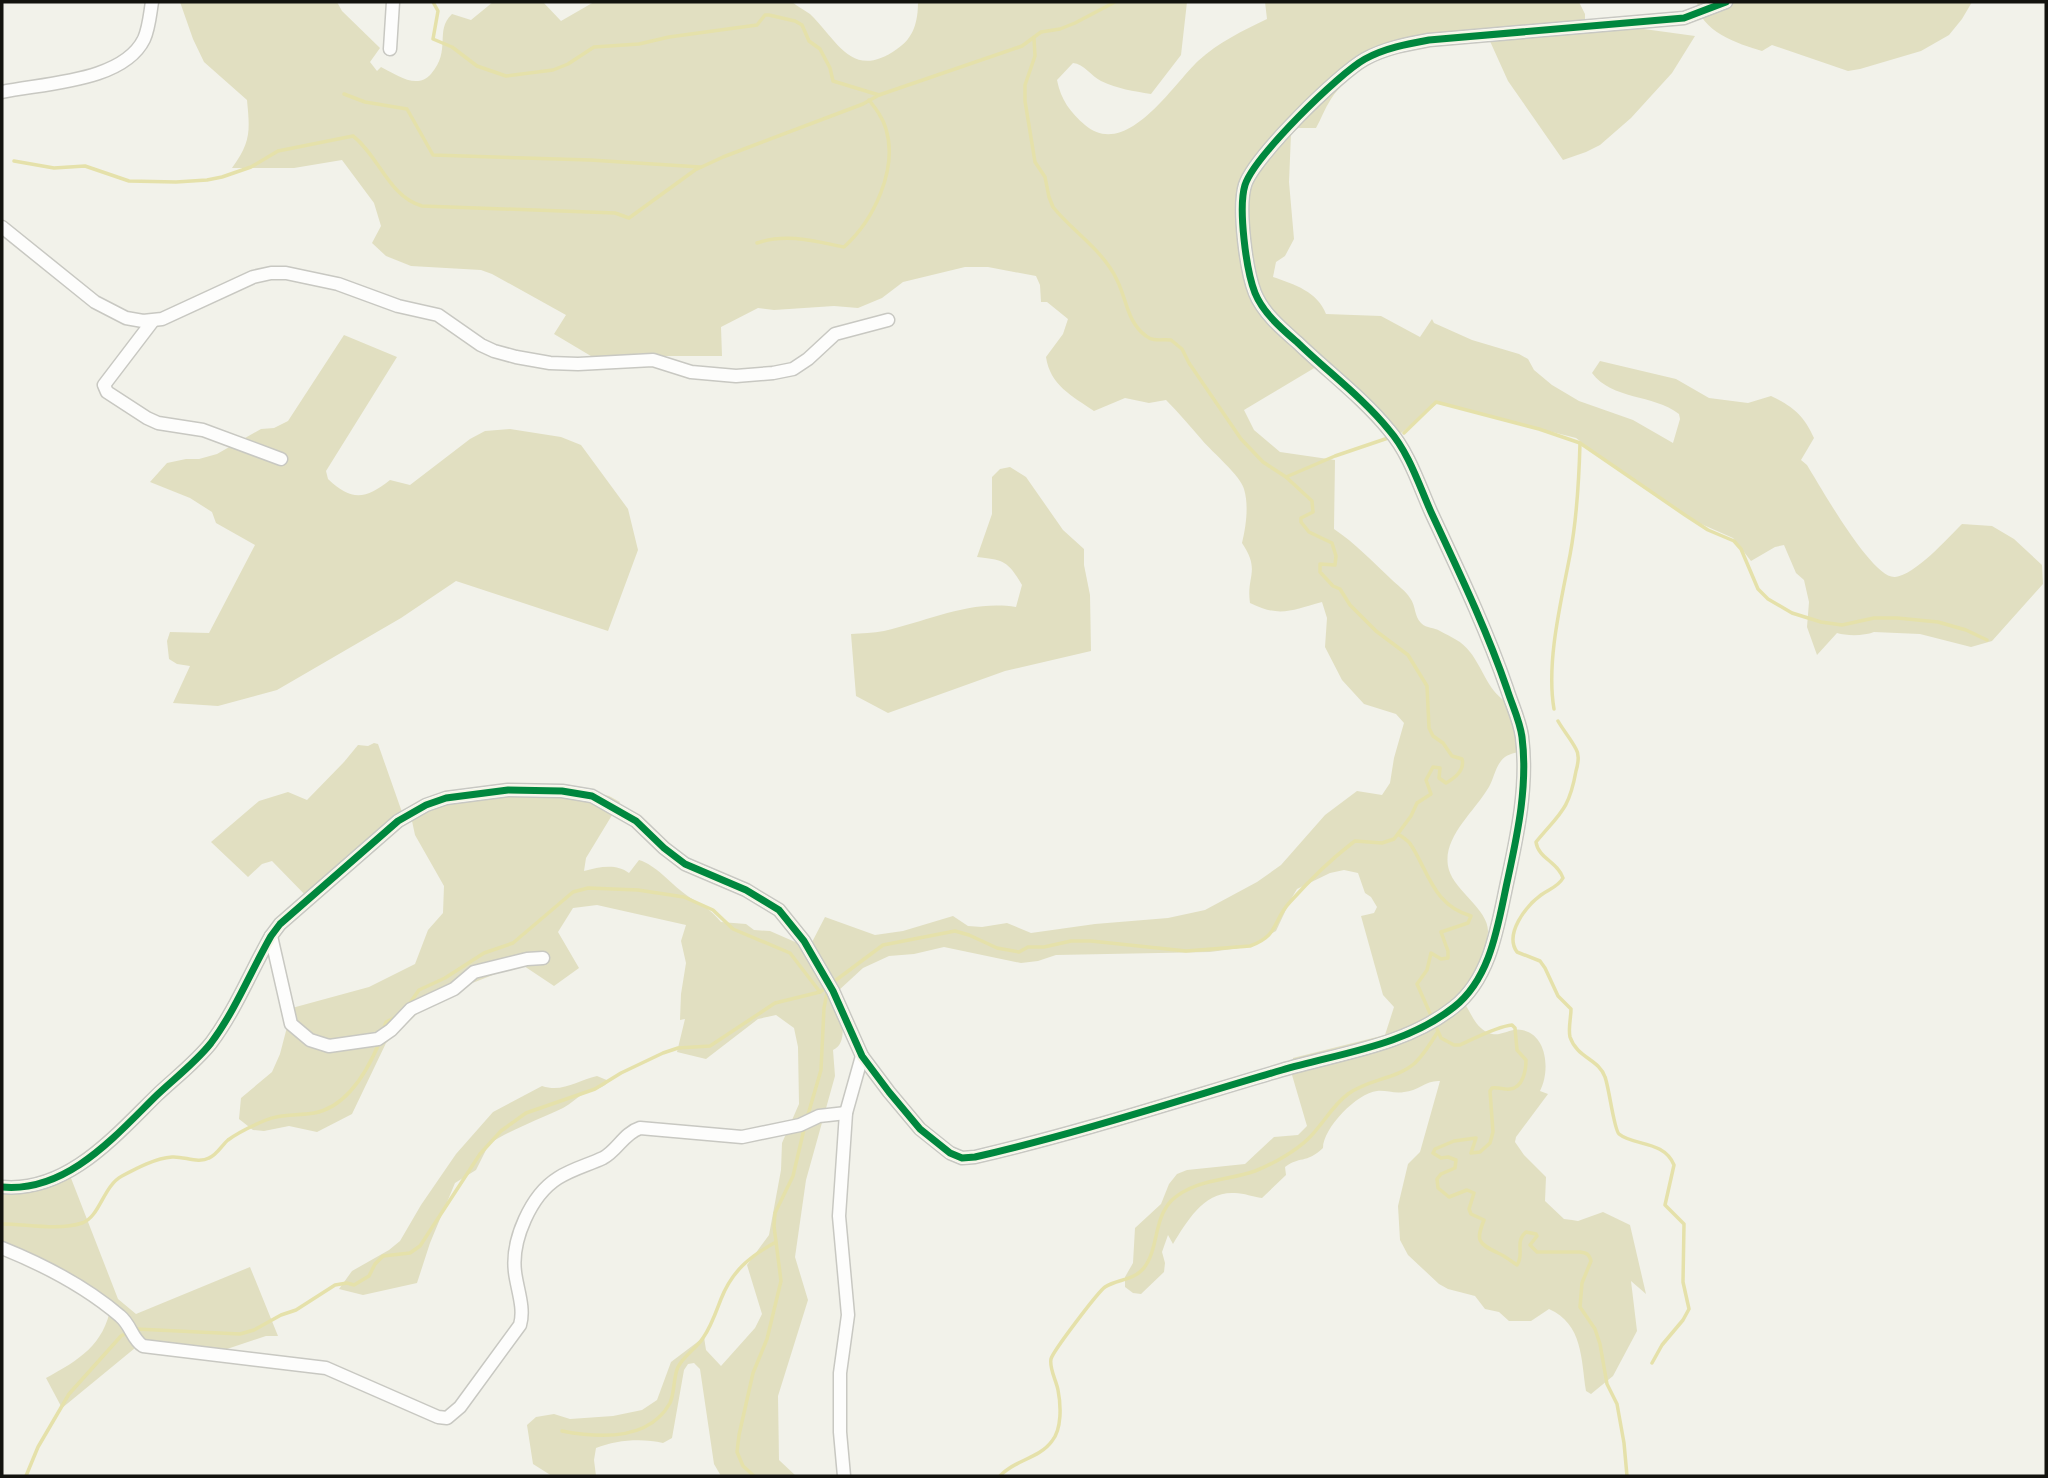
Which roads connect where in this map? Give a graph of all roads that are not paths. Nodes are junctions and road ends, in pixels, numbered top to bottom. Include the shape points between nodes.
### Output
1 (152, 2) edge
2 (393, 2) edge
3 (1726, 2) edge
4 (390, 49) dead end
5 (2, 92) edge
6 (2, 227) edge
7 (888, 320) dead end
8 (152, 321) junction
9 (281, 459) dead end
10 (271, 936) junction
11 (543, 958) dead end
12 (862, 1056) junction
13 (846, 1113) junction
14 (2, 1188) edge
15 (2, 1248) edge
16 (844, 1476) edge

1 - 5 street via 143,39 125,61 98,74
2 - 4 street
3 - 12 street via 1684,18 1429,40 1390,48 1345,74 1269,149 1246,181 1242,208 1256,296 1279,326 1373,413 1401,447 1490,639 1521,732 1522,802 1506,888 1488,960 1471,990 1427,1024 1357,1052 1288,1068 1056,1139 975,1157 950,1153 920,1129
6 - 8 street via 101,305 126,317
7 - 8 street via 835,334 793,369 743,376 691,372 653,360 578,364 516,357 481,345 438,314 286,273 239,282
8 - 9 street via 104,386 107,392 158,423 203,430
10 - 11 street via 291,1024 310,1040 329,1046 378,1039 411,1009 454,989 474,972
10 - 12 street via 311,895 415,811 446,798 494,790 592,796 636,821 685,864 779,910 833,991
10 - 14 street via 211,1043 110,1140 61,1175 29,1186
12 - 13 street
13 - 15 street via 742,1137 640,1128 606,1156 555,1180 523,1220 517,1238 514,1267 520,1325 447,1418 326,1368 143,1346 121,1317 81,1286
13 - 16 street via 839,1216 848,1315 840,1373

